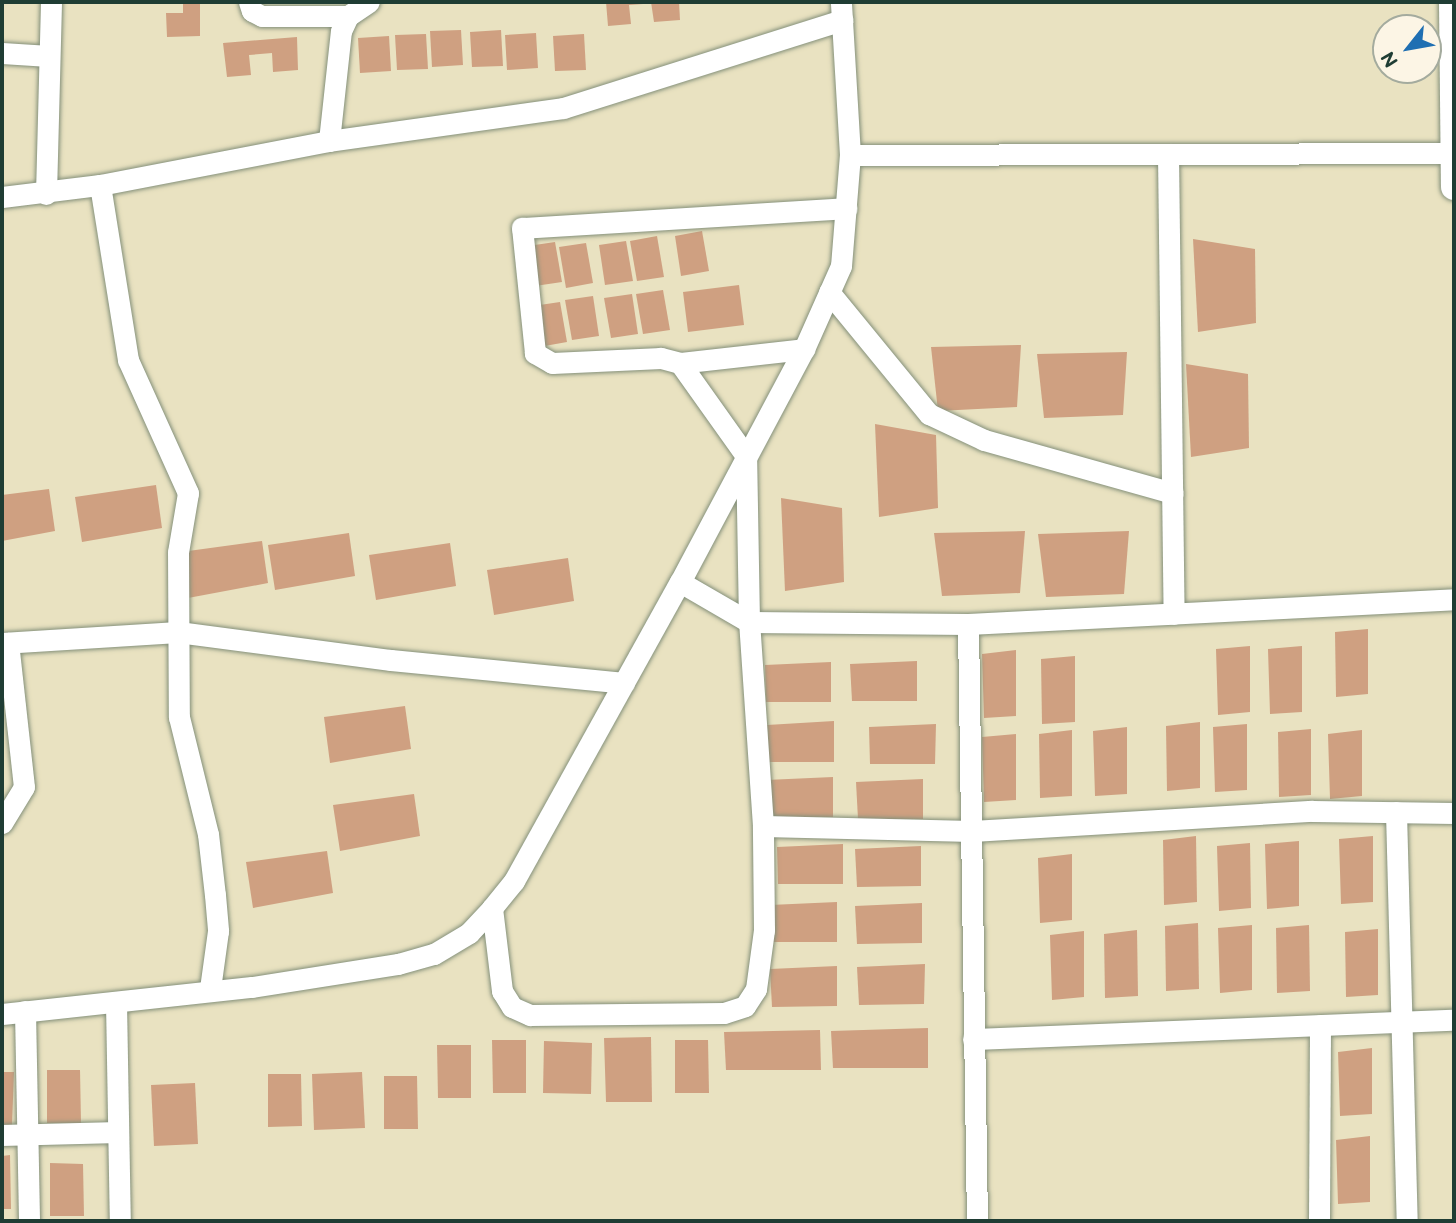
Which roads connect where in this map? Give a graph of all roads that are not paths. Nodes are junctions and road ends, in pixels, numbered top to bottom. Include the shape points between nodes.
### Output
1 (51, 2) edge
2 (249, 2) edge
3 (369, 2) edge
4 (1452, 2) edge
5 (841, 11) edge
6 (348, 16) junction
7 (2, 54) edge
8 (49, 56) junction
9 (329, 141) junction
10 (1453, 153) edge
11 (1168, 154) junction
12 (850, 155) junction
13 (100, 185) junction
14 (1454, 187) edge
15 (46, 194) junction
16 (2, 197) edge
17 (846, 208) junction
18 (829, 292) junction
19 (804, 349) junction
20 (680, 363) junction
21 (746, 456) junction
22 (1172, 493) junction
23 (680, 582) junction
24 (1454, 599) edge
25 (1174, 614) junction
26 (749, 622) junction
27 (968, 624) junction
28 (178, 632) junction
29 (5, 643) edge
30 (624, 683) junction
31 (1396, 812) junction
32 (1454, 813) edge
33 (2, 823) edge
34 (763, 826) junction
35 (972, 831) junction
36 (492, 908) junction
37 (211, 989) junction
38 (116, 1002) junction
39 (26, 1011) junction
40 (2, 1014) edge
41 (1454, 1020) edge
42 (1399, 1022) junction
43 (1320, 1025) junction
44 (973, 1039) junction
45 (118, 1132) junction
46 (27, 1134) junction
47 (2, 1135) edge
48 (29, 1221) edge
49 (120, 1221) edge
50 (976, 1221) edge
51 (1319, 1221) edge
52 (1407, 1221) edge

1 - 8 street
2 - 6 street via 252,11 262,16
3 - 6 street
4 - 10 street
5 - 9 street via 562,108
5 - 12 street
6 - 9 street via 341,31
7 - 8 street
8 - 15 street
9 - 13 street
10 - 11 street
10 - 14 street
11 - 12 street
11 - 22 street
12 - 17 street
13 - 15 street
13 - 28 street via 128,360 188,494 178,552
15 - 16 street
17 - 18 street via 841,266
17 - 20 street via 522,228 535,353 542,361 661,358
18 - 19 street
18 - 22 street via 929,414 984,440
19 - 20 street
19 - 21 street
20 - 21 street
21 - 23 street
21 - 26 street
22 - 25 street
23 - 26 street
23 - 30 street
24 - 25 street
25 - 27 street
26 - 27 street
26 - 34 street
27 - 35 street
28 - 29 street
28 - 30 street via 391,660
28 - 37 street via 179,716 208,834 215,895 218,932
29 - 33 street via 24,787
30 - 36 street via 514,881
31 - 32 street
31 - 35 street via 1312,811
31 - 42 street
34 - 35 street
34 - 36 street via 764,930 756,989 745,1006 724,1013 530,1015 512,1007 502,990
35 - 44 street
36 - 37 street via 469,933 434,954 398,964
37 - 38 street
38 - 39 street
38 - 45 street
39 - 40 street
39 - 46 street
41 - 42 street
42 - 43 street
42 - 52 street
43 - 44 street
43 - 51 street
44 - 50 street
45 - 46 street
45 - 49 street
46 - 47 street
46 - 48 street

